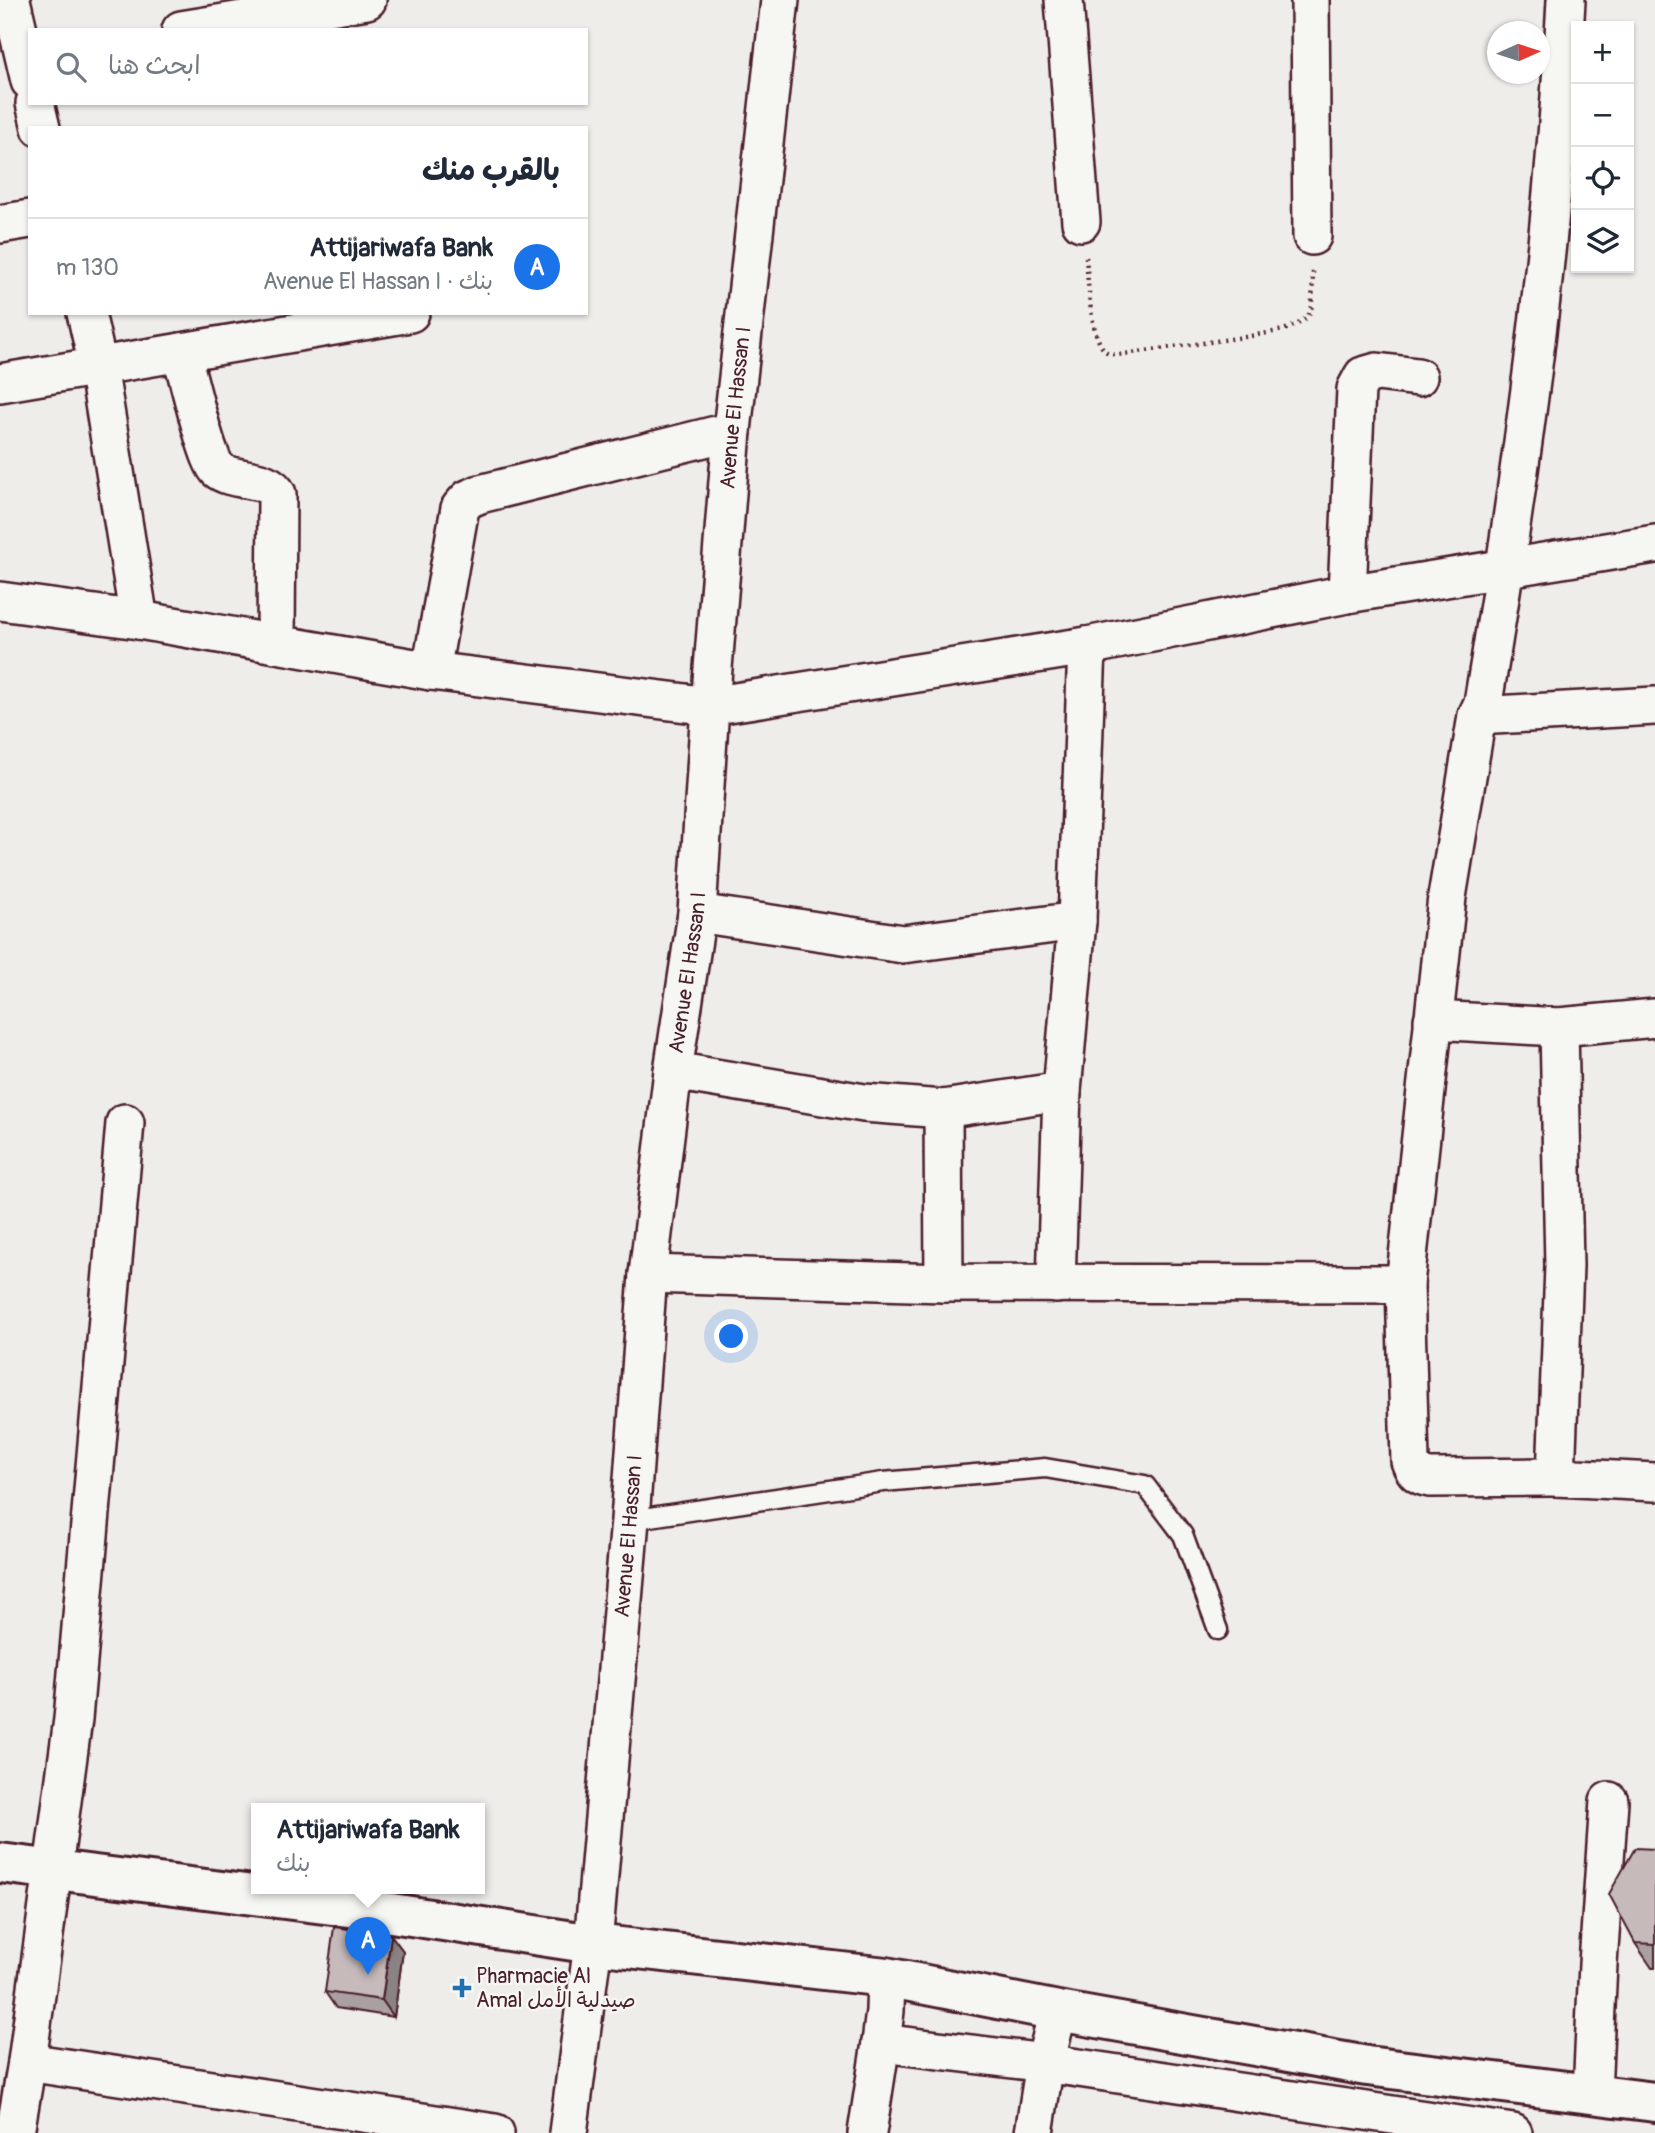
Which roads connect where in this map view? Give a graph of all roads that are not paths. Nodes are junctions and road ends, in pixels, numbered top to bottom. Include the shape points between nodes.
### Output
1 (11, 0) edge
2 (367, 0) edge
3 (780, 0) edge
4 (1063, 0) edge
5 (1310, 0) edge
6 (1566, 0) edge
7 (193, 28) edge
8 (21, 62) edge
9 (35, 105) edge
10 (41, 126) edge
11 (28, 219) edge
12 (1081, 222) road end
13 (0, 224) edge
14 (1312, 236) road end
15 (86, 315) edge
16 (398, 315) edge
17 (181, 352) junction
18 (98, 366) junction
19 (1418, 377) dead end
20 (0, 383) edge
21 (732, 431) junction
22 (1655, 544) edge
23 (1505, 569) junction
24 (1347, 594) junction
25 (0, 601) edge
26 (139, 620) junction
27 (276, 644) junction
28 (1087, 646) junction
29 (431, 671) junction
30 (710, 706) junction
31 (1655, 706) edge
32 (1476, 716) junction
33 (696, 913) junction
34 (1077, 921) junction
35 (1655, 1018) edge
36 (1433, 1020) junction
37 (1559, 1027) junction
38 (673, 1072) junction
39 (1062, 1091) junction
40 (943, 1109) junction
41 (125, 1123) dead end
42 (648, 1274) junction
43 (944, 1283) junction
44 (1056, 1284) junction
45 (1405, 1284) junction
46 (1556, 1477) junction
47 (1655, 1482) edge
48 (630, 1520) junction
49 (1218, 1630) dead end
50 (1609, 1801) dead end
51 (0, 1863) edge
52 (52, 1870) junction
53 (593, 1944) junction
54 (886, 1977) junction
55 (1058, 2011) junction
56 (881, 2043) junction
57 (27, 2062) junction
58 (1045, 2063) junction
59 (1367, 2066) junction
60 (1592, 2093) junction
61 (1655, 2102) edge
62 (1371, 2122) edge
63 (15, 2133) edge
64 (495, 2133) edge
65 (568, 2133) edge
66 (867, 2133) edge
67 (1034, 2133) edge
68 (1513, 2133) edge

1 - 8 street
2 - 7 street
3 - 21 street, Avenue El Hassan I
4 - 12 street
5 - 14 street
6 - 23 street via 1546,260
9 - 10 street
11 - 13 street
15 - 18 street
16 - 17 street
17 - 18 street
17 - 27 street via 205,442 217,469 271,486 277,494
18 - 20 street
18 - 26 street
19 - 24 street via 1377,372 1363,376 1356,389
21 - 29 street via 468,499 460,508
21 - 30 street, Avenue El Hassan I
22 - 23 street
23 - 24 street
23 - 32 street via 1483,703
24 - 28 street
25 - 26 street
26 - 27 street
27 - 29 street
28 - 30 street
28 - 34 street
29 - 30 street
30 - 33 street, Avenue El Hassan I
31 - 32 street
32 - 36 street
33 - 34 street via 903,944
33 - 38 street, Avenue El Hassan I
34 - 39 street
35 - 37 street
36 - 37 street
36 - 45 street
37 - 46 street via 1564,1266
38 - 40 street via 864,1102
38 - 42 street, Avenue El Hassan I
39 - 40 street
39 - 44 street
40 - 43 street
41 - 52 street via 73,1719
42 - 43 street
42 - 48 street, Avenue El Hassan I
43 - 44 street
44 - 45 street
45 - 46 street via 1413,1470 1430,1478
46 - 47 street
48 - 49 lane via 883,1482 1045,1468 1145,1485 1183,1535
48 - 53 street, Avenue El Hassan I
50 - 60 street
51 - 52 main road
52 - 53 main road via 372,1910
52 - 57 street
53 - 54 main road
53 - 65 street, Avenue El Hassan I
54 - 55 main road
54 - 56 street
55 - 58 street
55 - 59 main road
56 - 58 street
56 - 66 street
57 - 63 street
57 - 64 street
58 - 62 street
58 - 67 street
59 - 60 main road
59 - 62 street
60 - 61 main road
62 - 68 street

